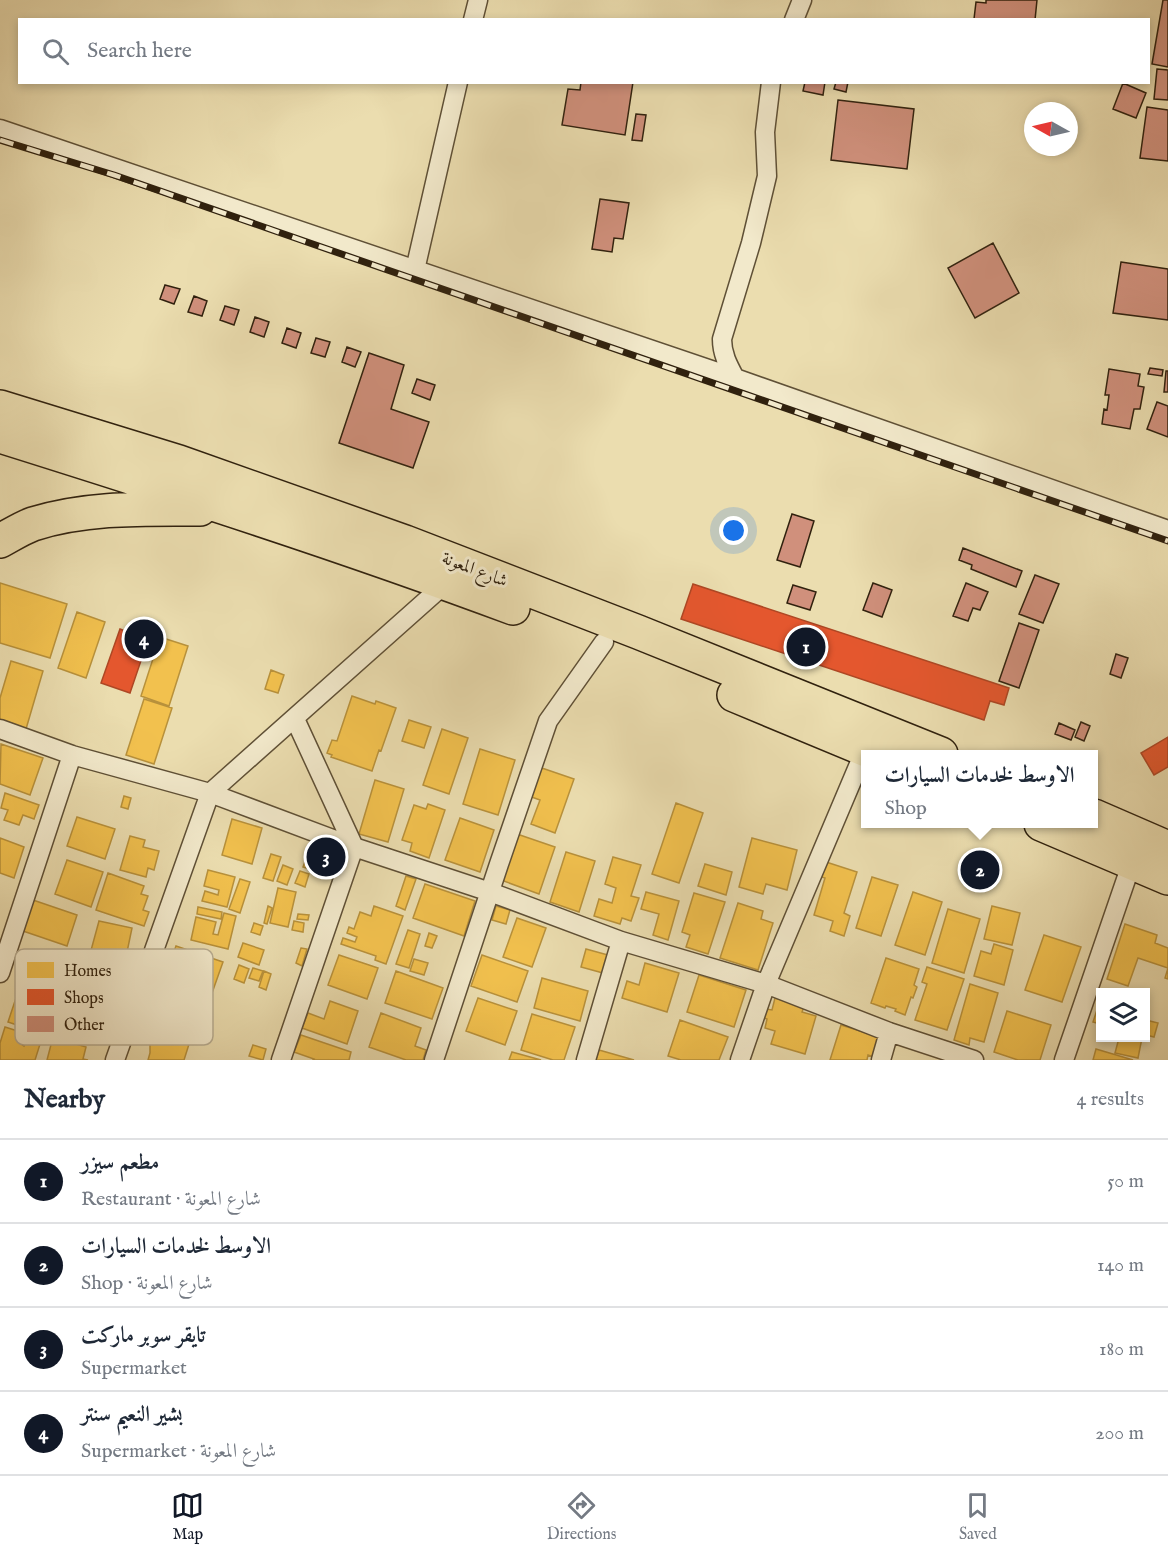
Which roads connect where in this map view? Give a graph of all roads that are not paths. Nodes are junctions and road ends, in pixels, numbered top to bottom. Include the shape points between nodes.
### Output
1 (478, 0) edge
2 (802, 0) edge
3 (474, 18) edge
4 (795, 18) edge
5 (459, 84) edge
6 (771, 84) edge
7 (0, 129) edge
8 (415, 270) junction
9 (735, 378) junction
10 (0, 407) edge
11 (0, 436) edge
12 (230, 509) junction
13 (1168, 530) edge
14 (0, 541) edge
15 (446, 583) junction
16 (604, 642) junction
17 (294, 718) junction
18 (0, 729) edge
19 (866, 750) edge
20 (931, 750) edge
21 (72, 754) junction
22 (861, 774) edge
23 (210, 793) junction
24 (1098, 818) edge
25 (1051, 828) edge
26 (354, 847) junction
27 (1168, 848) edge
28 (1132, 862) junction
29 (1168, 878) edge
30 (490, 892) junction
31 (621, 941) junction
32 (155, 949) edge
33 (0, 973) edge
34 (766, 984) junction
35 (889, 1032) junction
36 (121, 1045) edge
37 (116, 1060) edge
38 (281, 1060) edge
39 (434, 1060) edge
40 (586, 1060) edge
41 (741, 1060) edge
42 (881, 1060) edge
43 (974, 1060) edge
44 (1064, 1060) edge

1 - 3 street
2 - 4 street
5 - 8 street
6 - 9 street via 765,132 767,176 722,339 724,358
7 - 8 street
8 - 9 street
9 - 13 street
10 - 20 highway, شارع المعونة via 179,462 405,542
11 - 12 highway, شارع المعونة
12 - 14 highway via 86,512 32,524
12 - 15 highway, شارع المعونة
15 - 16 highway, شارع المعونة
15 - 17 street
16 - 19 highway, شارع المعونة
16 - 30 street via 548,721
17 - 23 street
17 - 26 street
18 - 21 street
21 - 23 street
21 - 33 street
22 - 34 street
23 - 26 street
23 - 32 street
24 - 27 highway
25 - 28 highway
26 - 30 street
26 - 38 street
28 - 29 highway
28 - 44 street
30 - 31 street
30 - 39 street
31 - 34 street
31 - 40 street
34 - 35 street
34 - 41 street
35 - 42 street
35 - 43 street
36 - 37 street

